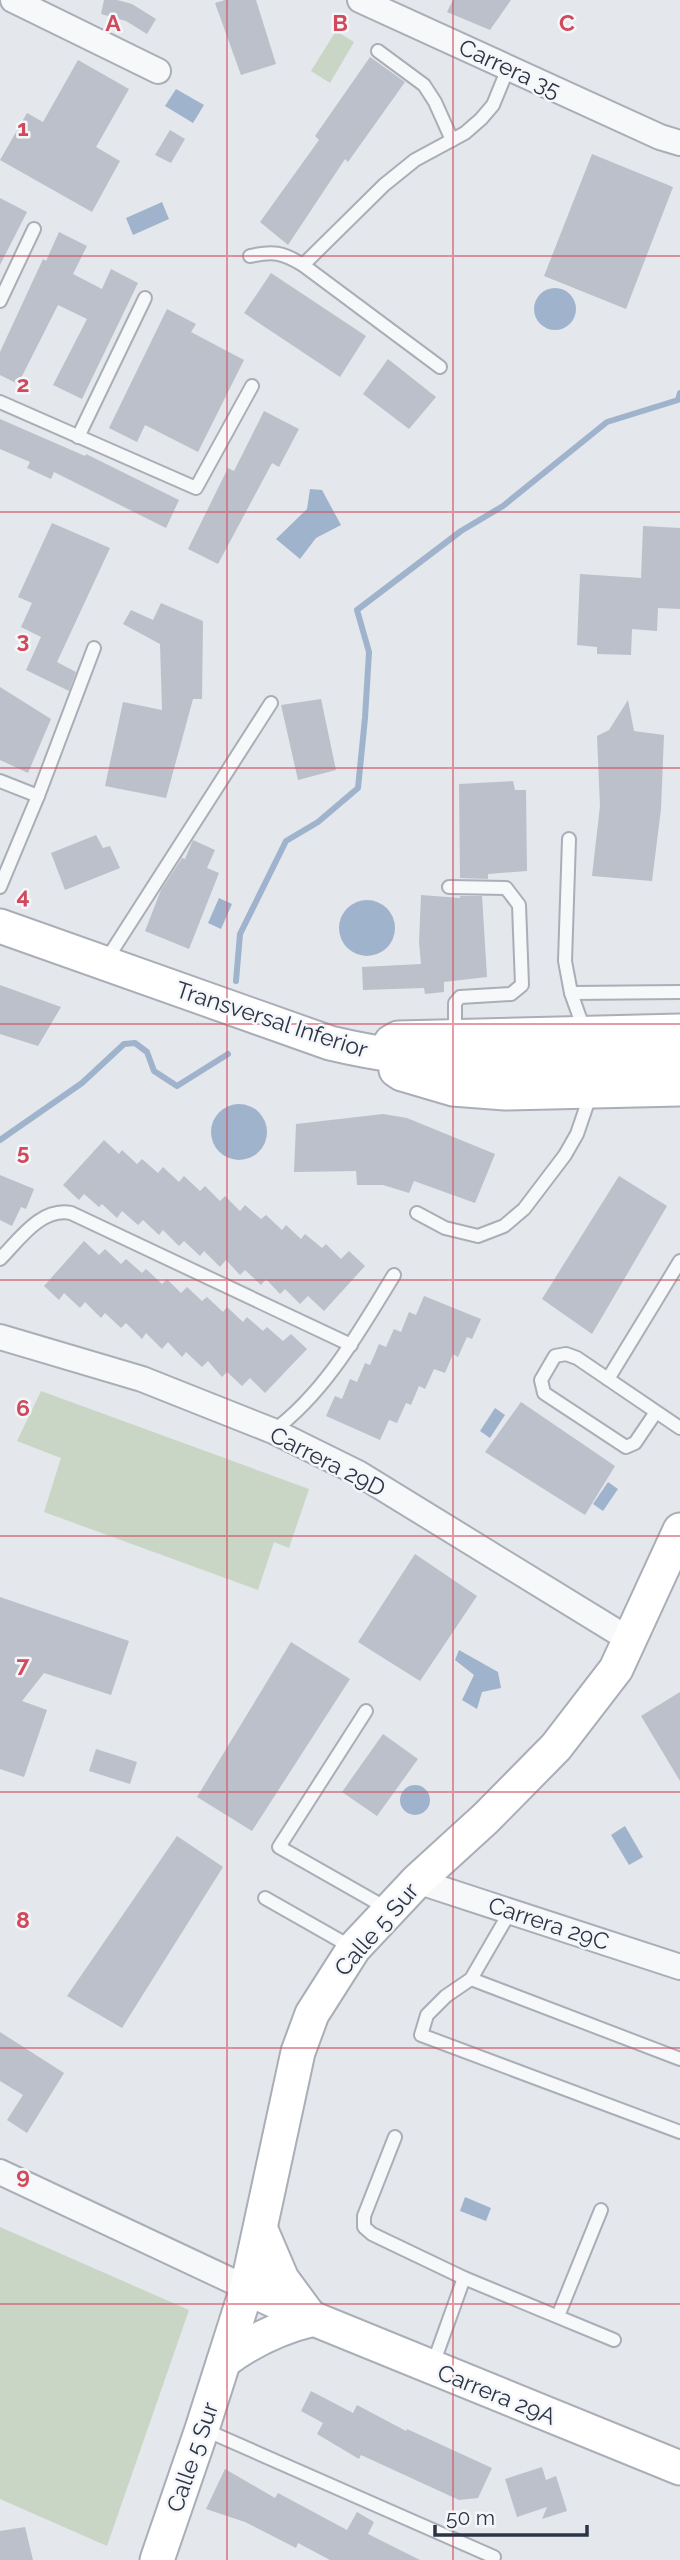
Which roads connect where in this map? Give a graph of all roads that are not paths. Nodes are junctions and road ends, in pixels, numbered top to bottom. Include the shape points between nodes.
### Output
1 (13, 0) edge
2 (360, 0) edge
3 (378, 51) dead end
4 (509, 66) junction
5 (158, 71) dead end
6 (673, 137) edge
7 (452, 140) junction
8 (34, 229) dead end
9 (250, 256) dead end
10 (303, 265) junction
11 (145, 298) dead end
12 (0, 301) edge
13 (440, 368) dead end
14 (252, 386) dead end
15 (0, 402) edge
16 (78, 437) junction
17 (94, 648) dead end
18 (271, 703) dead end
19 (0, 781) edge
20 (38, 796) junction
21 (569, 839) dead end
22 (0, 887) edge
23 (449, 887) dead end
24 (0, 926) edge
25 (105, 962) junction
26 (680, 992) edge
27 (571, 993) junction
28 (680, 1031) edge
29 (585, 1032) junction
30 (455, 1037) junction
31 (373, 1053) junction
32 (680, 1063) edge
33 (680, 1089) edge
34 (592, 1090) junction
35 (417, 1213) dead end
36 (0, 1259) edge
37 (680, 1261) edge
38 (394, 1275) dead end
39 (0, 1337) edge
40 (351, 1345) junction
41 (608, 1379) junction
42 (656, 1412) junction
43 (680, 1428) edge
44 (273, 1431) junction
45 (677, 1550) edge
46 (630, 1640) junction
47 (366, 1710) dead end
48 (417, 1881) junction
49 (265, 1898) dead end
50 (389, 1909) junction
51 (511, 1910) junction
52 (354, 1948) junction
53 (680, 1967) edge
54 (471, 1979) junction
55 (680, 2059) edge
56 (680, 2132) edge
57 (394, 2137) dead end
58 (0, 2172) edge
59 (601, 2210) dead end
60 (261, 2230) junction
61 (464, 2278) junction
62 (247, 2288) junction
63 (558, 2316) junction
64 (314, 2319) junction
65 (614, 2340) dead end
66 (224, 2361) junction
67 (432, 2367) junction
68 (202, 2429) junction
69 (680, 2468) edge
70 (494, 2557) dead end
71 (157, 2560) edge

1 - 5 street
2 - 4 street, Carrera 35
3 - 7 lane via 424,85
4 - 6 street, Carrera 35
4 - 7 lane via 493,105
7 - 10 lane via 415,160 384,185
8 - 12 lane
9 - 10 lane via 269,251
10 - 13 lane
11 - 16 lane
14 - 16 lane via 196,488
15 - 16 lane
17 - 20 lane
18 - 25 lane
19 - 20 lane
20 - 22 lane
21 - 27 lane via 565,961
23 - 30 lane via 506,888 519,905 522,985 511,994 460,997 455,1003
24 - 25 street, Transversal Inferior
25 - 31 street, Transversal Inferior via 330,1043
26 - 27 lane
27 - 29 lane
28 - 29 street
29 - 30 street
30 - 31 street via 398,1038
31 - 32 street, Transversal Inferior via 463,1064
31 - 34 street via 402,1074 453,1089 505,1093
33 - 34 street
34 - 35 lane via 565,1155 524,1209 504,1226 478,1236
36 - 40 lane via 44,1216 58,1210 71,1213
37 - 41 lane
38 - 40 lane
39 - 44 street, Carrera 29D via 142,1379
40 - 44 lane via 292,1418
41 - 42 lane
41 - 42 lane via 566,1354 555,1356 541,1380 544,1393 626,1447 635,1443
42 - 43 lane
44 - 46 street, Carrera 29D via 359,1473
45 - 46 street, Calle 5 Sur
46 - 48 street, Calle 5 Sur via 616,1669 556,1747
47 - 50 lane via 279,1847
48 - 50 street, Calle 5 Sur
48 - 51 street, Carrera 29C
49 - 52 lane
50 - 52 street, Calle 5 Sur
51 - 53 street, Carrera 29C
51 - 54 lane
52 - 60 street, Calle 5 Sur via 312,2014 298,2052
54 - 55 lane
54 - 56 lane via 427,2015 421,2035
57 - 61 lane via 364,2227
58 - 62 street, Carrera 29A
59 - 63 lane
60 - 62 street, Calle 5 Sur
60 - 64 street via 282,2280
61 - 63 lane
61 - 67 lane
62 - 64 street, Carrera 29A
62 - 66 street, Calle 5 Sur
63 - 65 lane
64 - 66 street via 257,2338
64 - 67 street, Carrera 29A
66 - 68 street, Calle 5 Sur
67 - 69 street, Carrera 29A
68 - 70 lane
68 - 71 street, Calle 5 Sur

